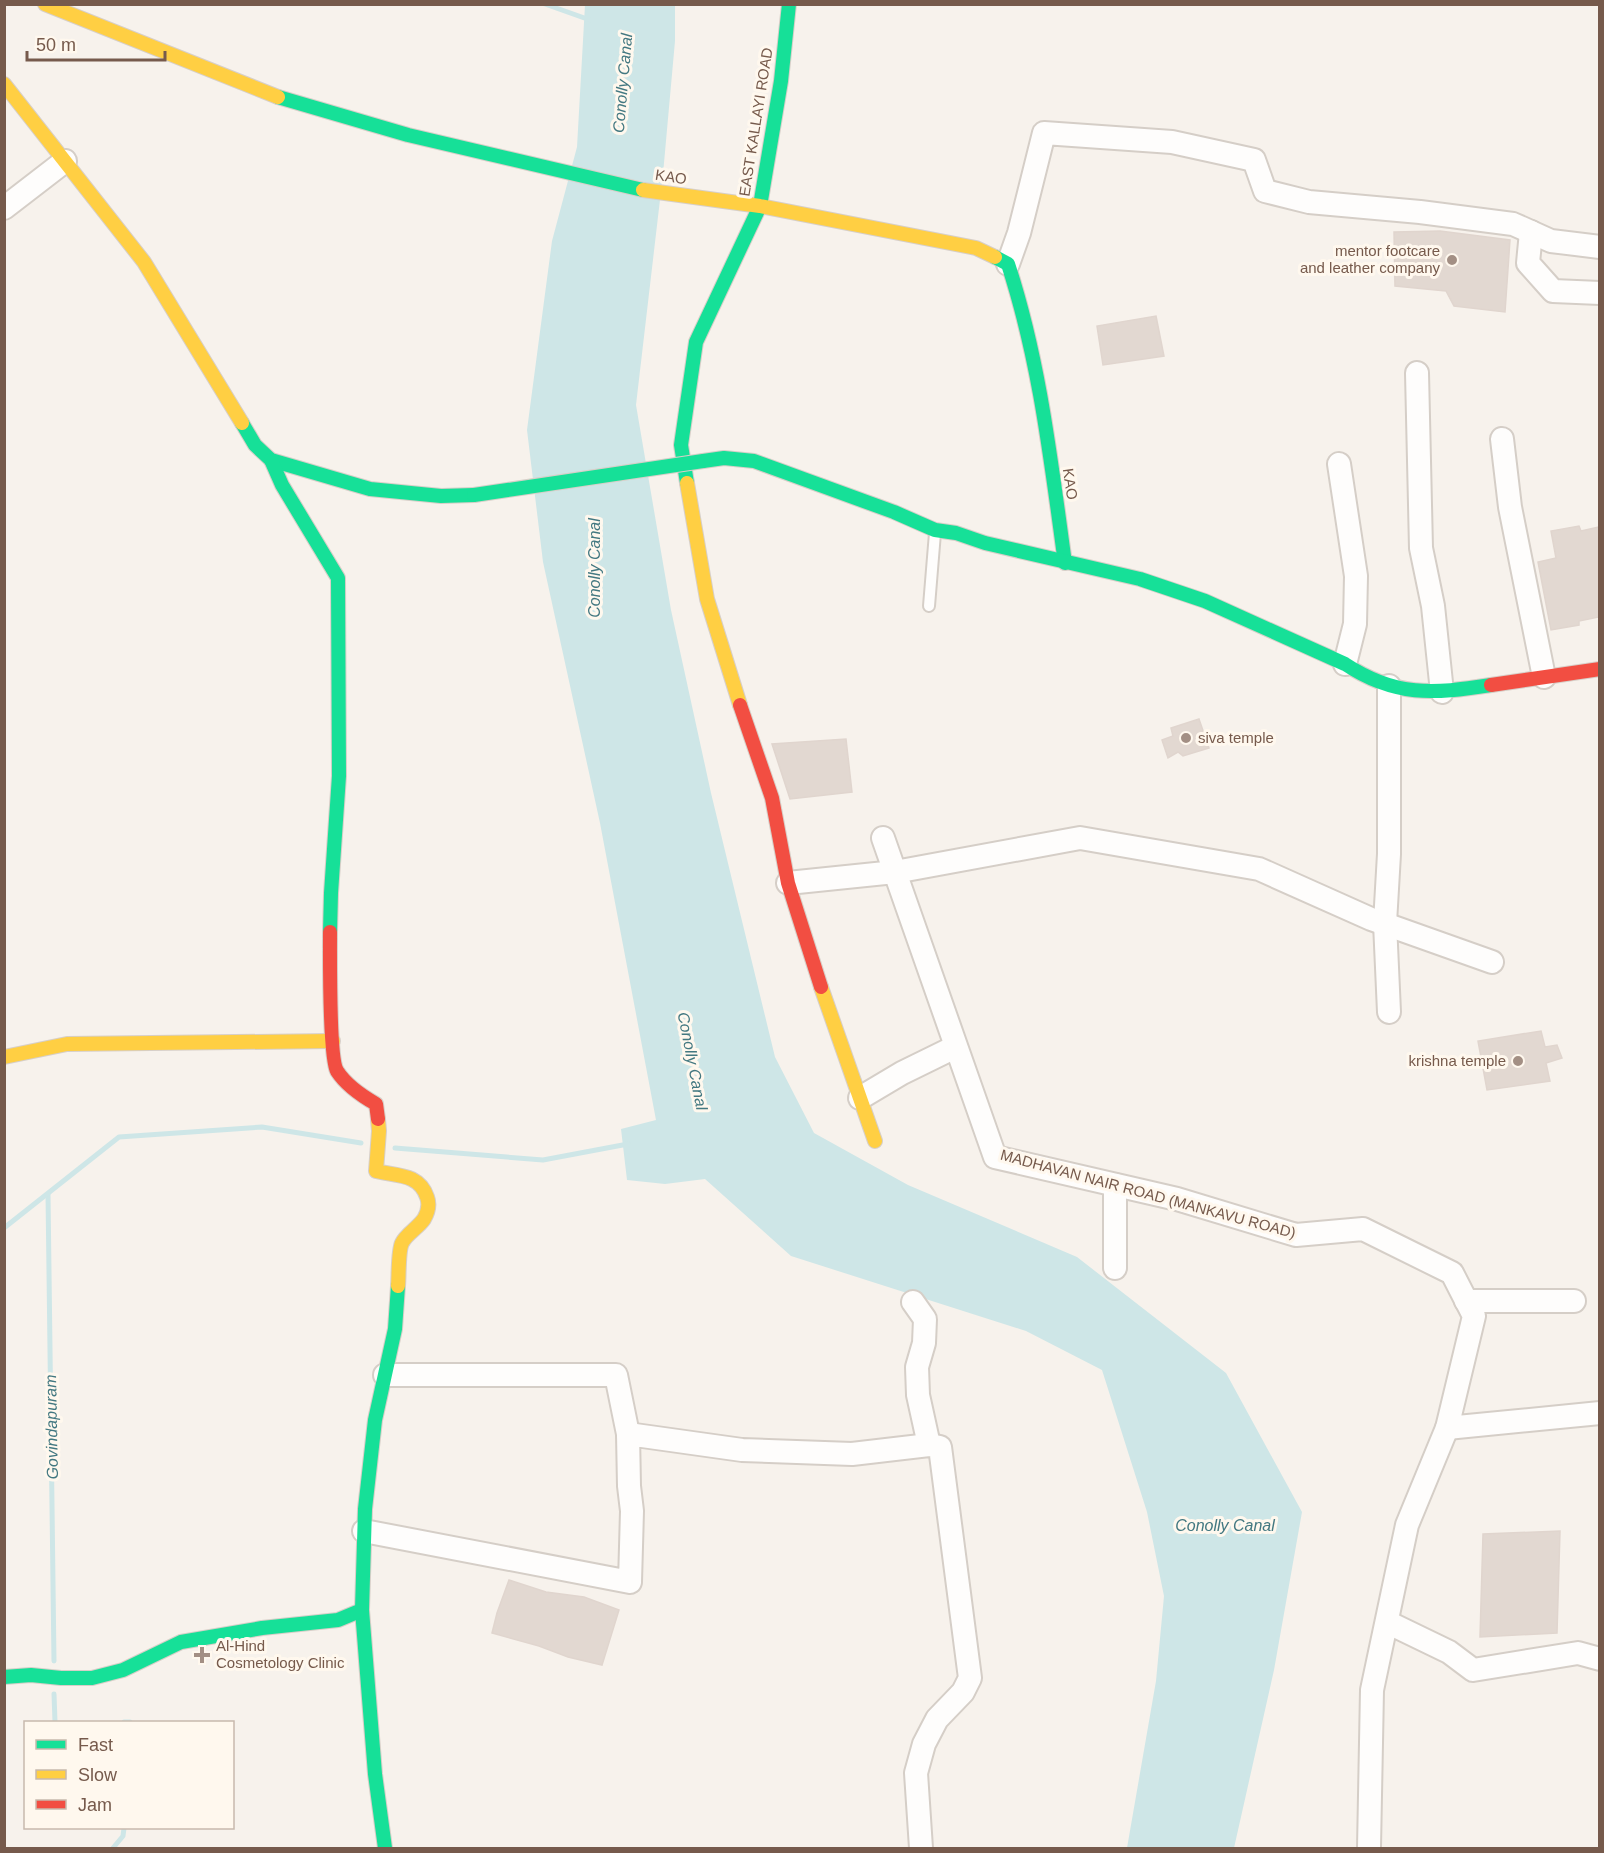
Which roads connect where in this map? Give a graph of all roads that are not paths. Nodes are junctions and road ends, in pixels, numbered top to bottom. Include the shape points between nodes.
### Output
1 (45, 4) edge
2 (789, 4) edge
3 (4, 84) edge
4 (64, 161) junction
5 (760, 206) junction
6 (4, 208) edge
7 (1531, 232) junction
8 (1599, 247) edge
9 (1008, 264) junction
10 (1599, 293) edge
11 (1417, 373) dead end
12 (1502, 440) dead end
13 (271, 460) junction
14 (1339, 464) dead end
15 (935, 530) junction
16 (1065, 563) junction
17 (929, 606) dead end
18 (1345, 664) junction
19 (1599, 669) edge
20 (1544, 678) junction
21 (1389, 686) junction
22 (1442, 692) junction
23 (883, 838) dead end
24 (895, 872) junction
25 (788, 883) junction
26 (1386, 923) junction
27 (1492, 962) dead end
28 (1389, 1012) dead end
29 (333, 1041) junction
30 (956, 1047) junction
31 (4, 1057) edge
32 (860, 1098) junction
33 (875, 1141) dead end
34 (1115, 1185) junction
35 (1115, 1268) dead end
36 (1466, 1301) junction
37 (1574, 1301) dead end
38 (914, 1302) dead end
39 (385, 1375) junction
40 (1599, 1413) edge
41 (1447, 1428) junction
42 (628, 1434) junction
43 (929, 1445) junction
44 (364, 1531) junction
45 (362, 1611) junction
46 (1386, 1622) junction
47 (1599, 1659) edge
48 (4, 1677) edge
49 (385, 1848) edge
50 (921, 1848) edge
51 (1369, 1848) edge

1 - 5 street, KAO via 264,93 408,135 656,193
2 - 5 street, EAST KALLAYI ROAD via 781,81
3 - 4 street
4 - 6 street
4 - 13 street via 144,262 255,445
5 - 9 street, KAO via 976,248
5 - 25 street, EAST KALLAYI ROAD via 696,342 681,445 707,599 772,798
7 - 8 street via 1551,241
7 - 9 street via 1513,224 1309,202 1265,191 1254,160 1172,142 1044,133
7 - 10 street via 1528,262 1553,291
9 - 16 street, KAO via 1028,332 1045,420
11 - 22 street via 1421,549 1433,606
12 - 20 street via 1510,507
13 - 15 street, bridge via 370,489 441,496 474,495 703,460 754,461
13 - 29 street via 338,578 339,776 330,963
14 - 18 street via 1356,576 1355,624
15 - 16 street
15 - 17 lane
16 - 18 street via 1140,579 1205,601
18 - 21 street via 1359,675
19 - 20 street
20 - 22 street
21 - 22 street via 1412,692
21 - 26 street
23 - 24 street, MADHAVAN NAIR ROAD (MANKAVU ROAD)
24 - 25 street
24 - 26 street via 1080,838 1259,869
24 - 30 street, MADHAVAN NAIR ROAD (MANKAVU ROAD)
25 - 32 street, EAST KALLAYI ROAD
26 - 27 street
26 - 28 street
29 - 31 street via 68,1044
29 - 39 street via 336,1070 358,1093 376,1104 376,1171 417,1181 430,1203 421,1224 401,1244 395,1329
30 - 32 street
30 - 34 street, MADHAVAN NAIR ROAD (MANKAVU ROAD) via 995,1157
32 - 33 street, EAST KALLAYI ROAD
34 - 35 street
34 - 36 street, MADHAVAN NAIR ROAD (MANKAVU ROAD) via 1177,1199 1296,1235 1363,1229 1452,1273
36 - 37 street
36 - 41 street, MADHAVAN NAIR ROAD (MANKAVU ROAD) via 1474,1316
38 - 43 street via 925,1319 917,1376
39 - 42 street via 616,1375
39 - 44 street via 375,1420
40 - 41 street
41 - 46 street, MADHAVAN NAIR ROAD (MANKAVU ROAD) via 1407,1525
42 - 43 street via 742,1450 852,1454
42 - 44 street via 630,1582
43 - 50 street via 940,1448 942,1453 970,1678 963,1692 937,1719 924,1744 916,1773
44 - 45 street
45 - 48 street via 338,1620 181,1642 123,1670 92,1677
45 - 49 street
46 - 47 street via 1449,1652 1473,1670 1578,1653
46 - 51 street, MADHAVAN NAIR ROAD (MANKAVU ROAD) via 1372,1690

